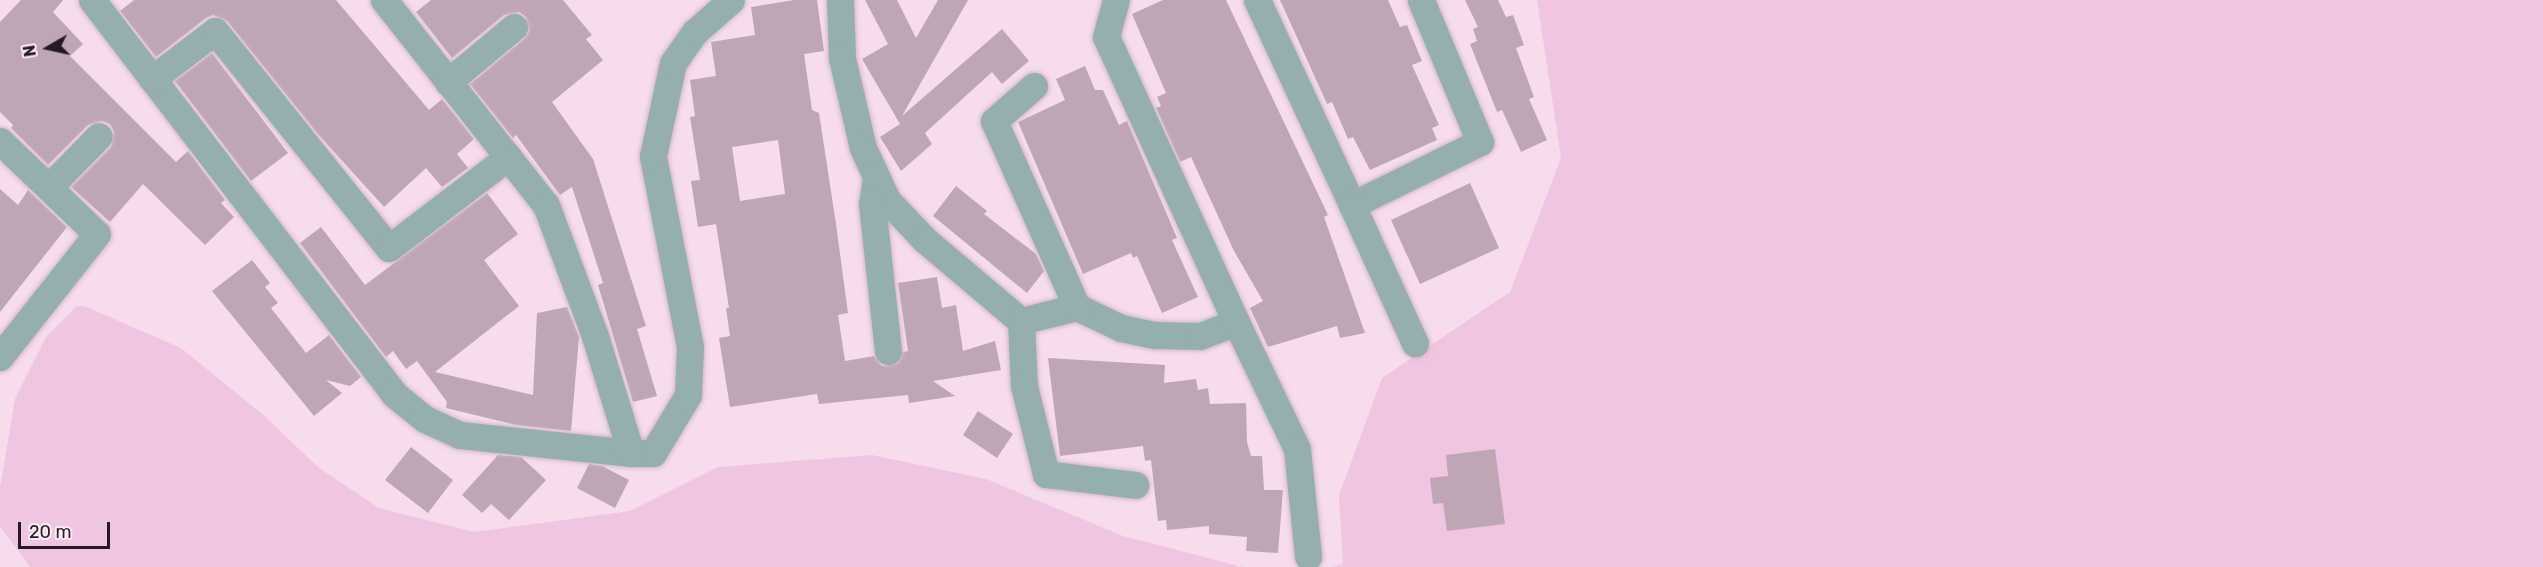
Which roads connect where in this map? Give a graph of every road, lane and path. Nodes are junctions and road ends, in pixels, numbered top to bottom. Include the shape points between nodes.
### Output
1 (92, 0) edge
2 (384, 0) edge
3 (731, 0) edge
4 (840, 0) edge
5 (1116, 0) edge
6 (1257, 0) edge
7 (1421, 0) edge
8 (514, 27) dead end
9 (152, 79) junction
10 (448, 82) junction
11 (1034, 86) dead end
12 (99, 136) dead end
13 (0, 141) edge
14 (508, 158) junction
15 (876, 177) junction
16 (49, 187) junction
17 (1352, 205) junction
18 (1077, 307) junction
19 (1021, 321) junction
20 (1236, 322) junction
21 (1415, 343) dead end
22 (888, 351) dead end
23 (0, 357) edge
24 (631, 453) junction
25 (1135, 485) dead end
26 (1308, 556) dead end

1 - 9 street
2 - 10 street
3 - 24 street via 695,32 673,63 653,156 690,347 688,395 653,453
4 - 15 street via 842,58 863,148
5 - 20 street via 1106,36
6 - 17 street
7 - 17 street via 1480,142
8 - 10 street
9 - 14 street via 215,31 389,248
9 - 24 street via 369,363 394,394 425,419 460,435
10 - 14 street
11 - 18 street via 994,121
12 - 16 street
13 - 16 street
14 - 24 street via 546,205 595,336
15 - 19 street via 887,200 925,240
15 - 22 street via 872,204
16 - 23 street via 97,234
17 - 21 street
18 - 19 street
18 - 20 street via 1121,328 1155,335 1200,336
19 - 25 street via 1024,386 1046,474
20 - 26 street via 1297,448

